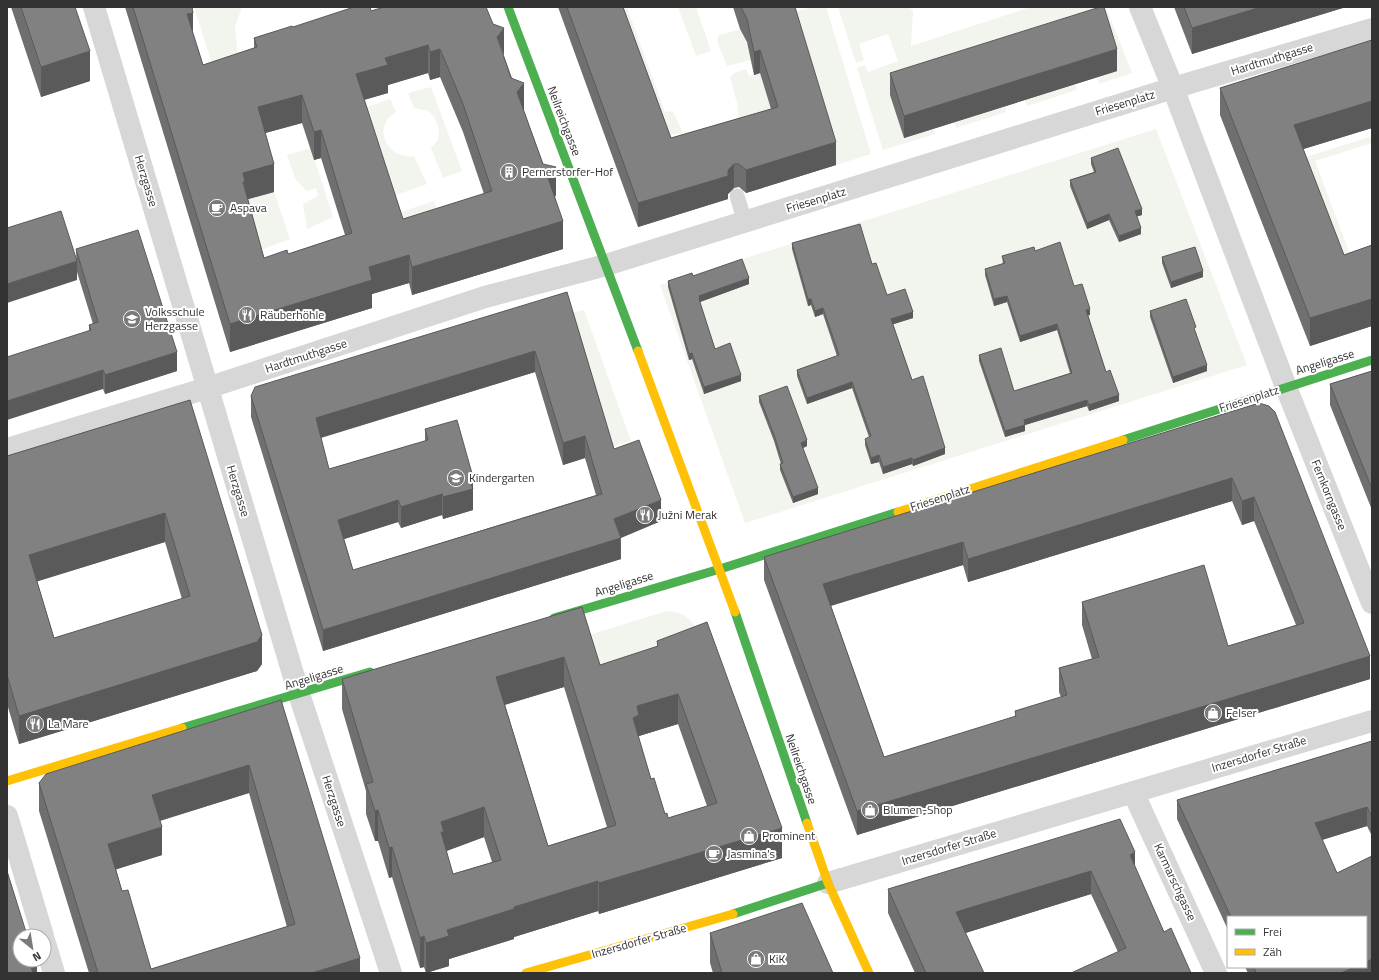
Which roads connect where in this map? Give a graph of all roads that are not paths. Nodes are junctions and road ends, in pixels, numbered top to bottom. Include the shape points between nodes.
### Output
1 (94, 7) edge
2 (508, 7) edge
3 (1140, 7) edge
4 (1372, 29) edge
5 (1173, 88) junction
6 (737, 196) dead end
7 (745, 222) junction
8 (606, 265) junction
9 (1372, 360) edge
10 (1286, 387) junction
11 (207, 388) junction
12 (7, 450) edge
13 (720, 569) junction
14 (1372, 603) edge
15 (544, 621) edge
16 (383, 669) edge
17 (298, 694) junction
18 (1372, 721) edge
19 (7, 781) edge
20 (1134, 792) junction
21 (7, 816) edge
22 (828, 883) junction
23 (41, 928) edge
24 (391, 973) edge
25 (526, 973) edge
26 (869, 973) edge
27 (1216, 973) edge

1 - 11 street, Herzgasse
2 - 8 street, Neilreichgasse
3 - 5 street
4 - 5 street, Hardtmuthgasse
5 - 7 street, Friesenplatz
5 - 10 street, Friesenplatz
6 - 7 lane
7 - 8 street, Friesenplatz
8 - 11 street, Hardtmuthgasse via 485,297
8 - 13 street
9 - 10 street, Angeligasse
10 - 13 street, Friesenplatz
10 - 14 street, Fernkorngasse
11 - 12 street, Hardtmuthgasse
11 - 17 street, Herzgasse
13 - 15 street, Angeligasse
13 - 22 street, Neilreichgasse
16 - 17 street, Angeligasse
17 - 19 street, Angeligasse
17 - 24 street, Herzgasse
18 - 20 street, Inzersdorfer Straße
20 - 22 street, Inzersdorfer Straße
20 - 27 street, Karmarschgasse
21 - 23 street
22 - 25 street, Inzersdorfer Straße via 738,912
22 - 26 street, Neilreichgasse

